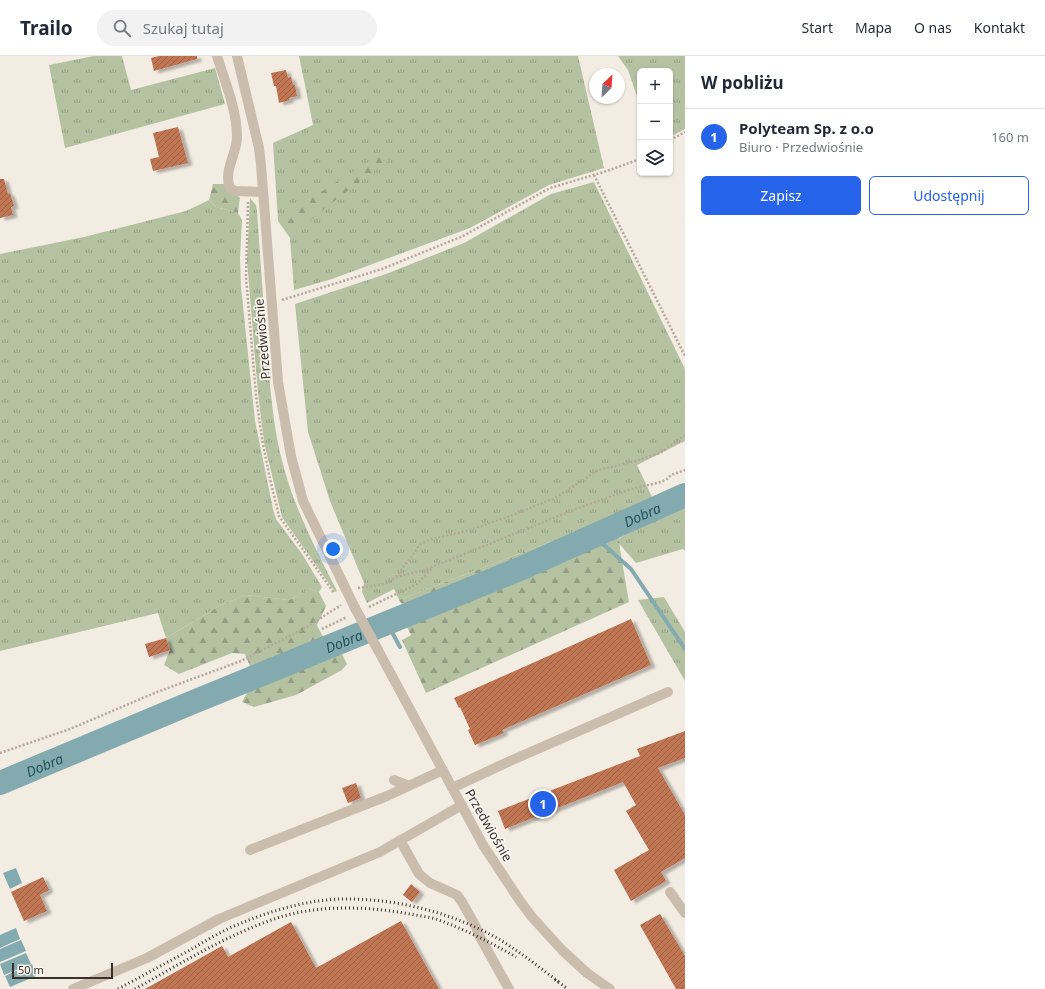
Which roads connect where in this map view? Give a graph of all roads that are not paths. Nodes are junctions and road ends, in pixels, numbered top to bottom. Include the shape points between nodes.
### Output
1 (217, 56) edge
2 (237, 56) edge
3 (264, 192) junction
4 (668, 692) dead end
5 (443, 770) junction
6 (394, 780) dead end
7 (409, 786) junction
8 (452, 788) junction
9 (462, 805) junction
10 (400, 840) junction
11 (250, 850) dead end
12 (670, 892) dead end
13 (685, 913) edge
14 (73, 989) edge
15 (509, 989) edge
16 (610, 989) edge

1 - 3 street via 229,93 237,136 237,146 228,174 230,188 235,191
2 - 3 street, Przedwiośnie via 259,148
3 - 5 street, Przedwiośnie, bridge via 278,382 293,464 303,501 353,604
4 - 8 street
5 - 7 street
5 - 8 street, Przedwiośnie
6 - 7 street
7 - 11 street via 270,837
8 - 9 street, Przedwiośnie
9 - 10 street
9 - 16 street, Przedwiośnie via 484,845 532,917 587,973
10 - 14 street via 380,852 219,919 147,958
10 - 15 street via 419,874 430,883 457,895
12 - 13 street

